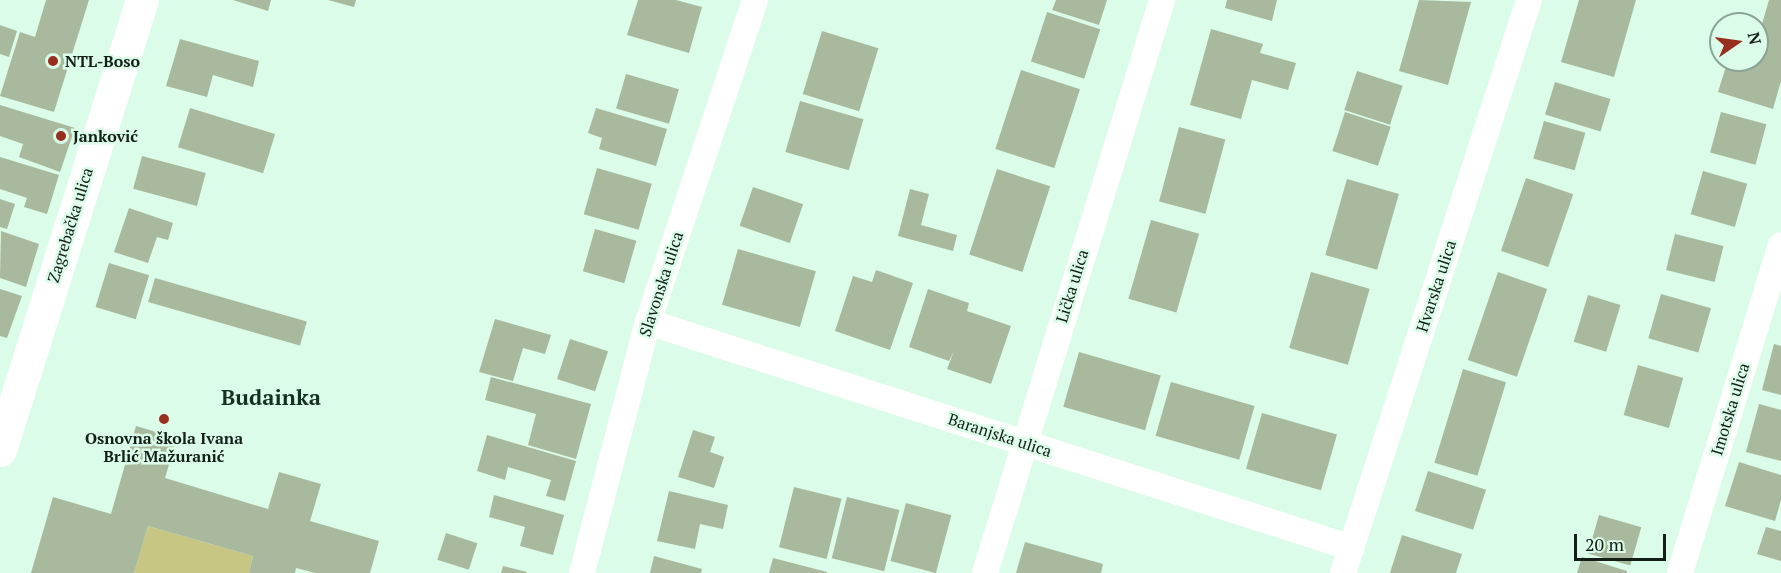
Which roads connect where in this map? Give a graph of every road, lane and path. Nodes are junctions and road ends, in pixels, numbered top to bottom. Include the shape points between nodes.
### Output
1 (142, 0) edge
2 (754, 0) edge
3 (1162, 0) edge
4 (1529, 0) edge
5 (1781, 245) edge
6 (648, 322) junction
7 (1023, 442) junction
8 (0, 450) edge
9 (1352, 548) junction
10 (582, 573) edge
11 (985, 573) edge
12 (1343, 573) edge
13 (1680, 573) edge

1 - 8 main road, Zagrebačka ulica
2 - 6 street, Slavonska ulica
3 - 7 street, Lička ulica
4 - 9 street, Hvarska ulica
5 - 13 street, Imotska ulica
6 - 7 street, Baranjska ulica
6 - 10 street, Slavonska ulica
7 - 9 street, Baranjska ulica
7 - 11 street, Lička ulica
9 - 12 street, Hvarska ulica

